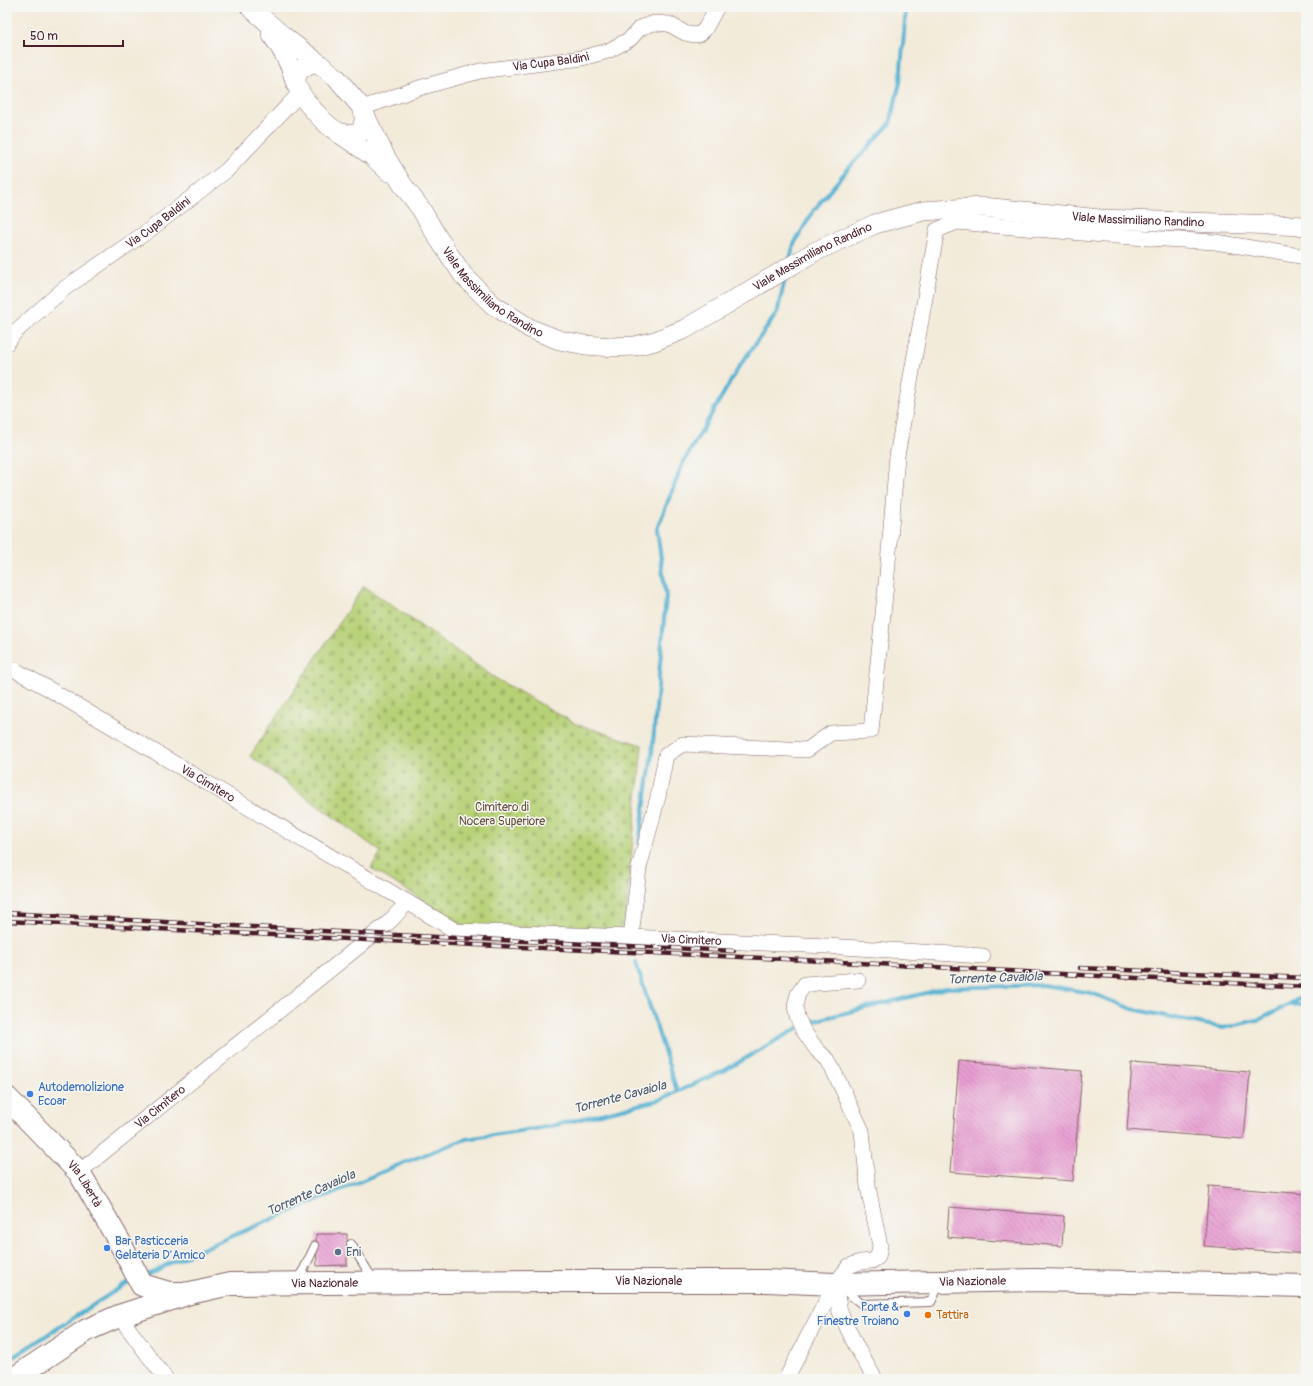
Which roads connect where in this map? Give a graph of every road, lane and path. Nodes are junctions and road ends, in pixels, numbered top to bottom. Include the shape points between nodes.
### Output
1 (717, 7) edge
2 (255, 12) edge
3 (317, 62) junction
4 (298, 88) junction
5 (363, 110) junction
6 (337, 132) junction
7 (402, 184) junction
8 (1306, 226) edge
9 (1306, 257) edge
10 (7, 343) edge
11 (7, 668) edge
12 (407, 903) junction
13 (631, 937) junction
14 (983, 956) dead end
15 (858, 980) dead end
16 (7, 1098) edge
17 (79, 1172) junction
18 (351, 1244) dead end
19 (315, 1246) dead end
20 (294, 1283) junction
21 (375, 1283) junction
22 (142, 1284) junction
23 (835, 1284) junction
24 (1306, 1286) edge
25 (190, 1293) junction
26 (119, 1316) junction
27 (13, 1379) edge
28 (166, 1379) edge
29 (786, 1379) edge
30 (875, 1379) edge

1 - 5 street, Via Cupa Baldini via 705,29 694,36 669,24 654,23 640,28 630,39 608,50 582,58 480,71 419,88
2 - 3 street
2 - 4 street via 287,58
3 - 4 street via 298,71
3 - 5 street via 336,77
4 - 6 street via 325,122
4 - 10 street, Via Cupa Baldini via 227,170 148,231 65,288 15,332
5 - 6 street via 364,125 360,133 352,135
5 - 7 street
6 - 7 street via 372,156
7 - 8 street, Viale Massimiliano Randino via 421,209 463,276 493,305 532,330 559,340 612,347 635,346 685,329 814,252 875,224 923,211 983,207 1100,219
9 - 13 street via 1215,242 957,222 937,230 896,456 871,732 831,733 807,750 684,744 666,755 639,868
11 - 12 street, Via Cimitero via 49,689
12 - 13 street, Via Cimitero via 456,931
12 - 17 street, Via Cimitero via 388,923
13 - 14 street, Via Cimitero
15 - 23 street via 804,984 795,1006 800,1024 816,1050 828,1060 862,1131 868,1187 880,1246 878,1257 872,1261 849,1266
16 - 17 main road, Via Libertà
17 - 22 main road, Via Libertà
18 - 21 lane
19 - 20 lane
20 - 21 main road, Via Nazionale
20 - 25 main road, Via Nazionale via 230,1284
21 - 23 main road, Via Nazionale via 766,1281
22 - 25 main road via 169,1293
22 - 26 main road via 132,1304
23 - 24 main road, Via Nazionale via 1035,1280
23 - 29 street
23 - 30 street via 840,1312
25 - 26 main road, Via Nazionale
26 - 27 main road, Via Nazionale via 87,1330
26 - 28 street

